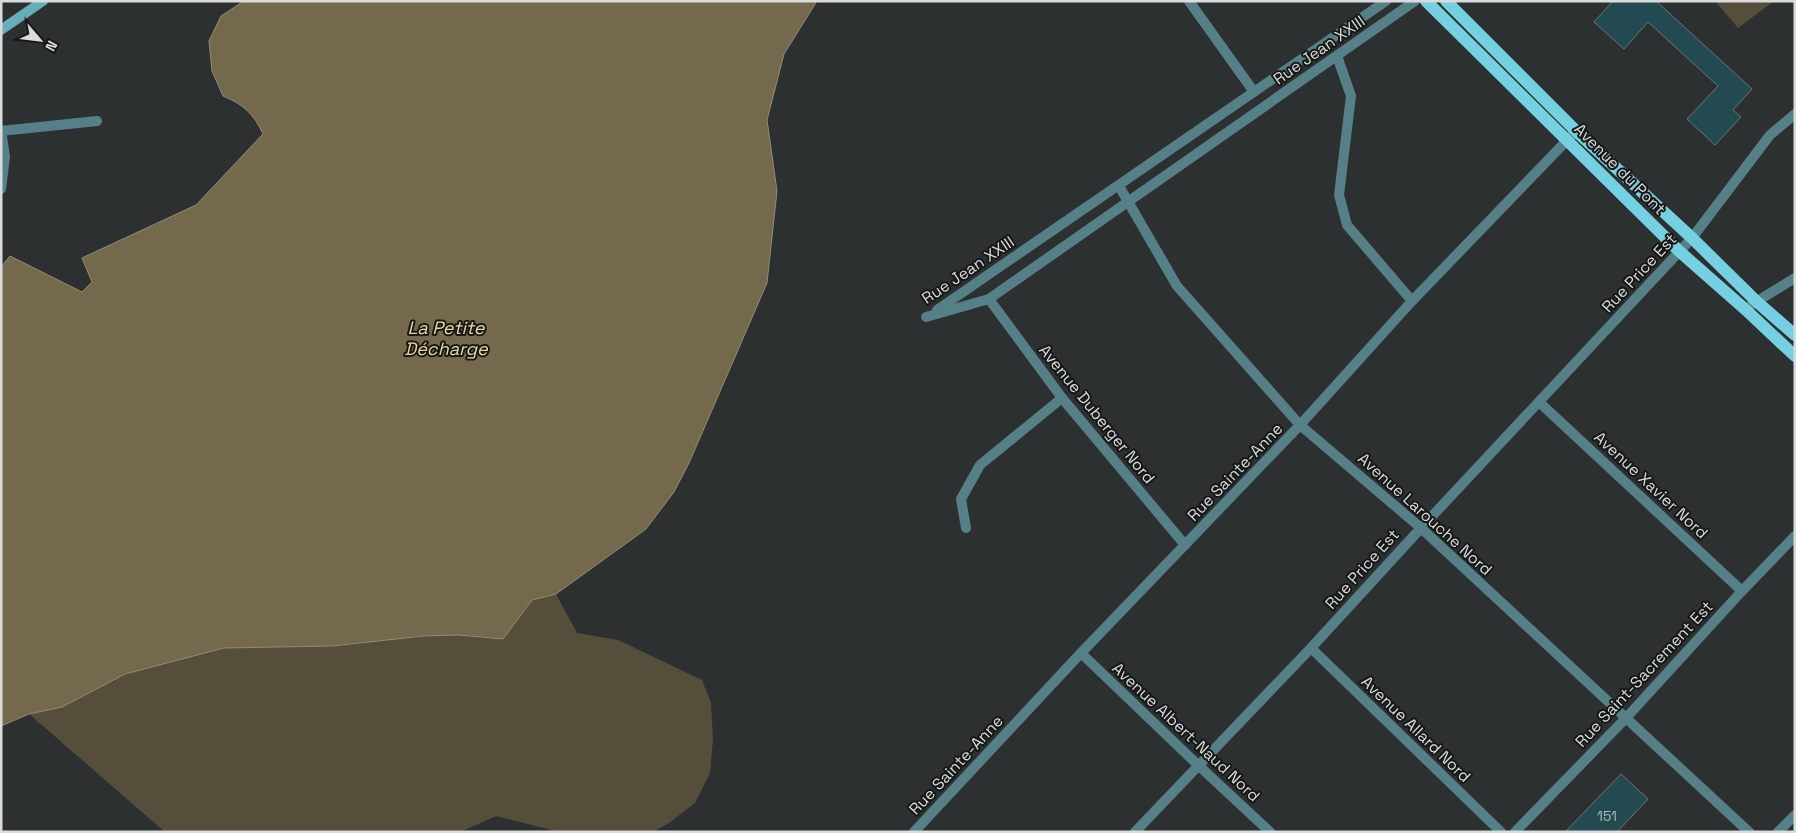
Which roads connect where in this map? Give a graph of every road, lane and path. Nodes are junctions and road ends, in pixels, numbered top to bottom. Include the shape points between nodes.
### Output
1 (43, 1) edge
2 (1189, 1) edge
3 (1386, 1) edge
4 (1414, 1) edge
5 (1426, 1) edge
6 (1446, 1) edge
7 (1, 30) edge
8 (1337, 56) junction
9 (1254, 92) junction
10 (1795, 114) edge
11 (97, 121) dead end
12 (1, 131) edge
13 (1572, 136) junction
14 (1119, 186) junction
15 (1, 189) edge
16 (1130, 202) junction
17 (1692, 238) junction
18 (1679, 251) junction
19 (1795, 278) edge
20 (989, 299) junction
21 (1412, 300) junction
22 (1756, 301) junction
23 (1746, 310) junction
24 (1795, 335) edge
25 (1795, 356) edge
26 (1062, 398) junction
27 (1539, 402) junction
28 (1300, 424) junction
29 (966, 528) dead end
30 (1420, 528) junction
31 (1795, 536) edge
32 (1185, 546) junction
33 (1742, 591) junction
34 (1311, 648) junction
35 (1081, 653) junction
36 (1626, 718) junction
37 (1198, 765) junction
38 (1795, 815) edge
39 (914, 832) edge
40 (1135, 832) edge
41 (1270, 832) edge
42 (1501, 832) edge
43 (1515, 832) edge
44 (1749, 832) edge
45 (1778, 832) edge

1 - 7 street
2 - 9 street
3 - 9 street, Rue Jean XXIII
4 - 8 street, Rue Jean XXIII
5 - 13 main road, Avenue du Pont
6 - 13 main road, Avenue du Pont
8 - 16 street, Rue Jean XXIII
8 - 21 street via 1351,96 1339,195 1347,225
9 - 14 street, Rue Jean XXIII
10 - 17 street, Rue Price Est via 1770,135
11 - 12 street
12 - 15 street via 5,157
13 - 17 main road, Avenue du Pont
13 - 18 main road, Avenue du Pont
13 - 21 street, Rue Sainte-Anne
14 - 16 street, Avenue Larouche Nord
14 - 20 street, Rue Jean XXIII via 926,317
16 - 20 street, Rue Jean XXIII
16 - 28 street, Avenue Larouche Nord via 1177,286
17 - 18 street, Rue Price Est
17 - 22 main road, Avenue du Pont
18 - 23 main road, Avenue du Pont
18 - 27 street, Rue Price Est
19 - 22 street
20 - 26 street, Avenue Duberger Nord
21 - 28 street, Rue Sainte-Anne
22 - 23 street
22 - 24 main road, Avenue du Pont
23 - 25 main road, Avenue du Pont
26 - 29 street via 980,465 961,499
26 - 32 street, Avenue Duberger Nord
27 - 30 street, Rue Price Est
27 - 33 street, Avenue Xavier Nord
28 - 30 street, Avenue Larouche Nord
28 - 32 street, Rue Sainte-Anne
30 - 34 street, Rue Price Est
30 - 36 street, Avenue Larouche Nord
31 - 33 street, Rue Saint-Sacrement Est
32 - 35 street, Rue Sainte-Anne
33 - 36 street, Rue Saint-Sacrement Est
34 - 37 street, Rue Price Est
34 - 42 street, Avenue Allard Nord
35 - 37 street, Avenue Albert-Naud Nord
35 - 39 street, Rue Sainte-Anne
36 - 43 street, Rue Saint-Sacrement Est
36 - 44 street, Avenue Larouche Nord
37 - 40 street, Rue Price Est
37 - 41 street, Avenue Albert-Naud Nord
38 - 45 street

